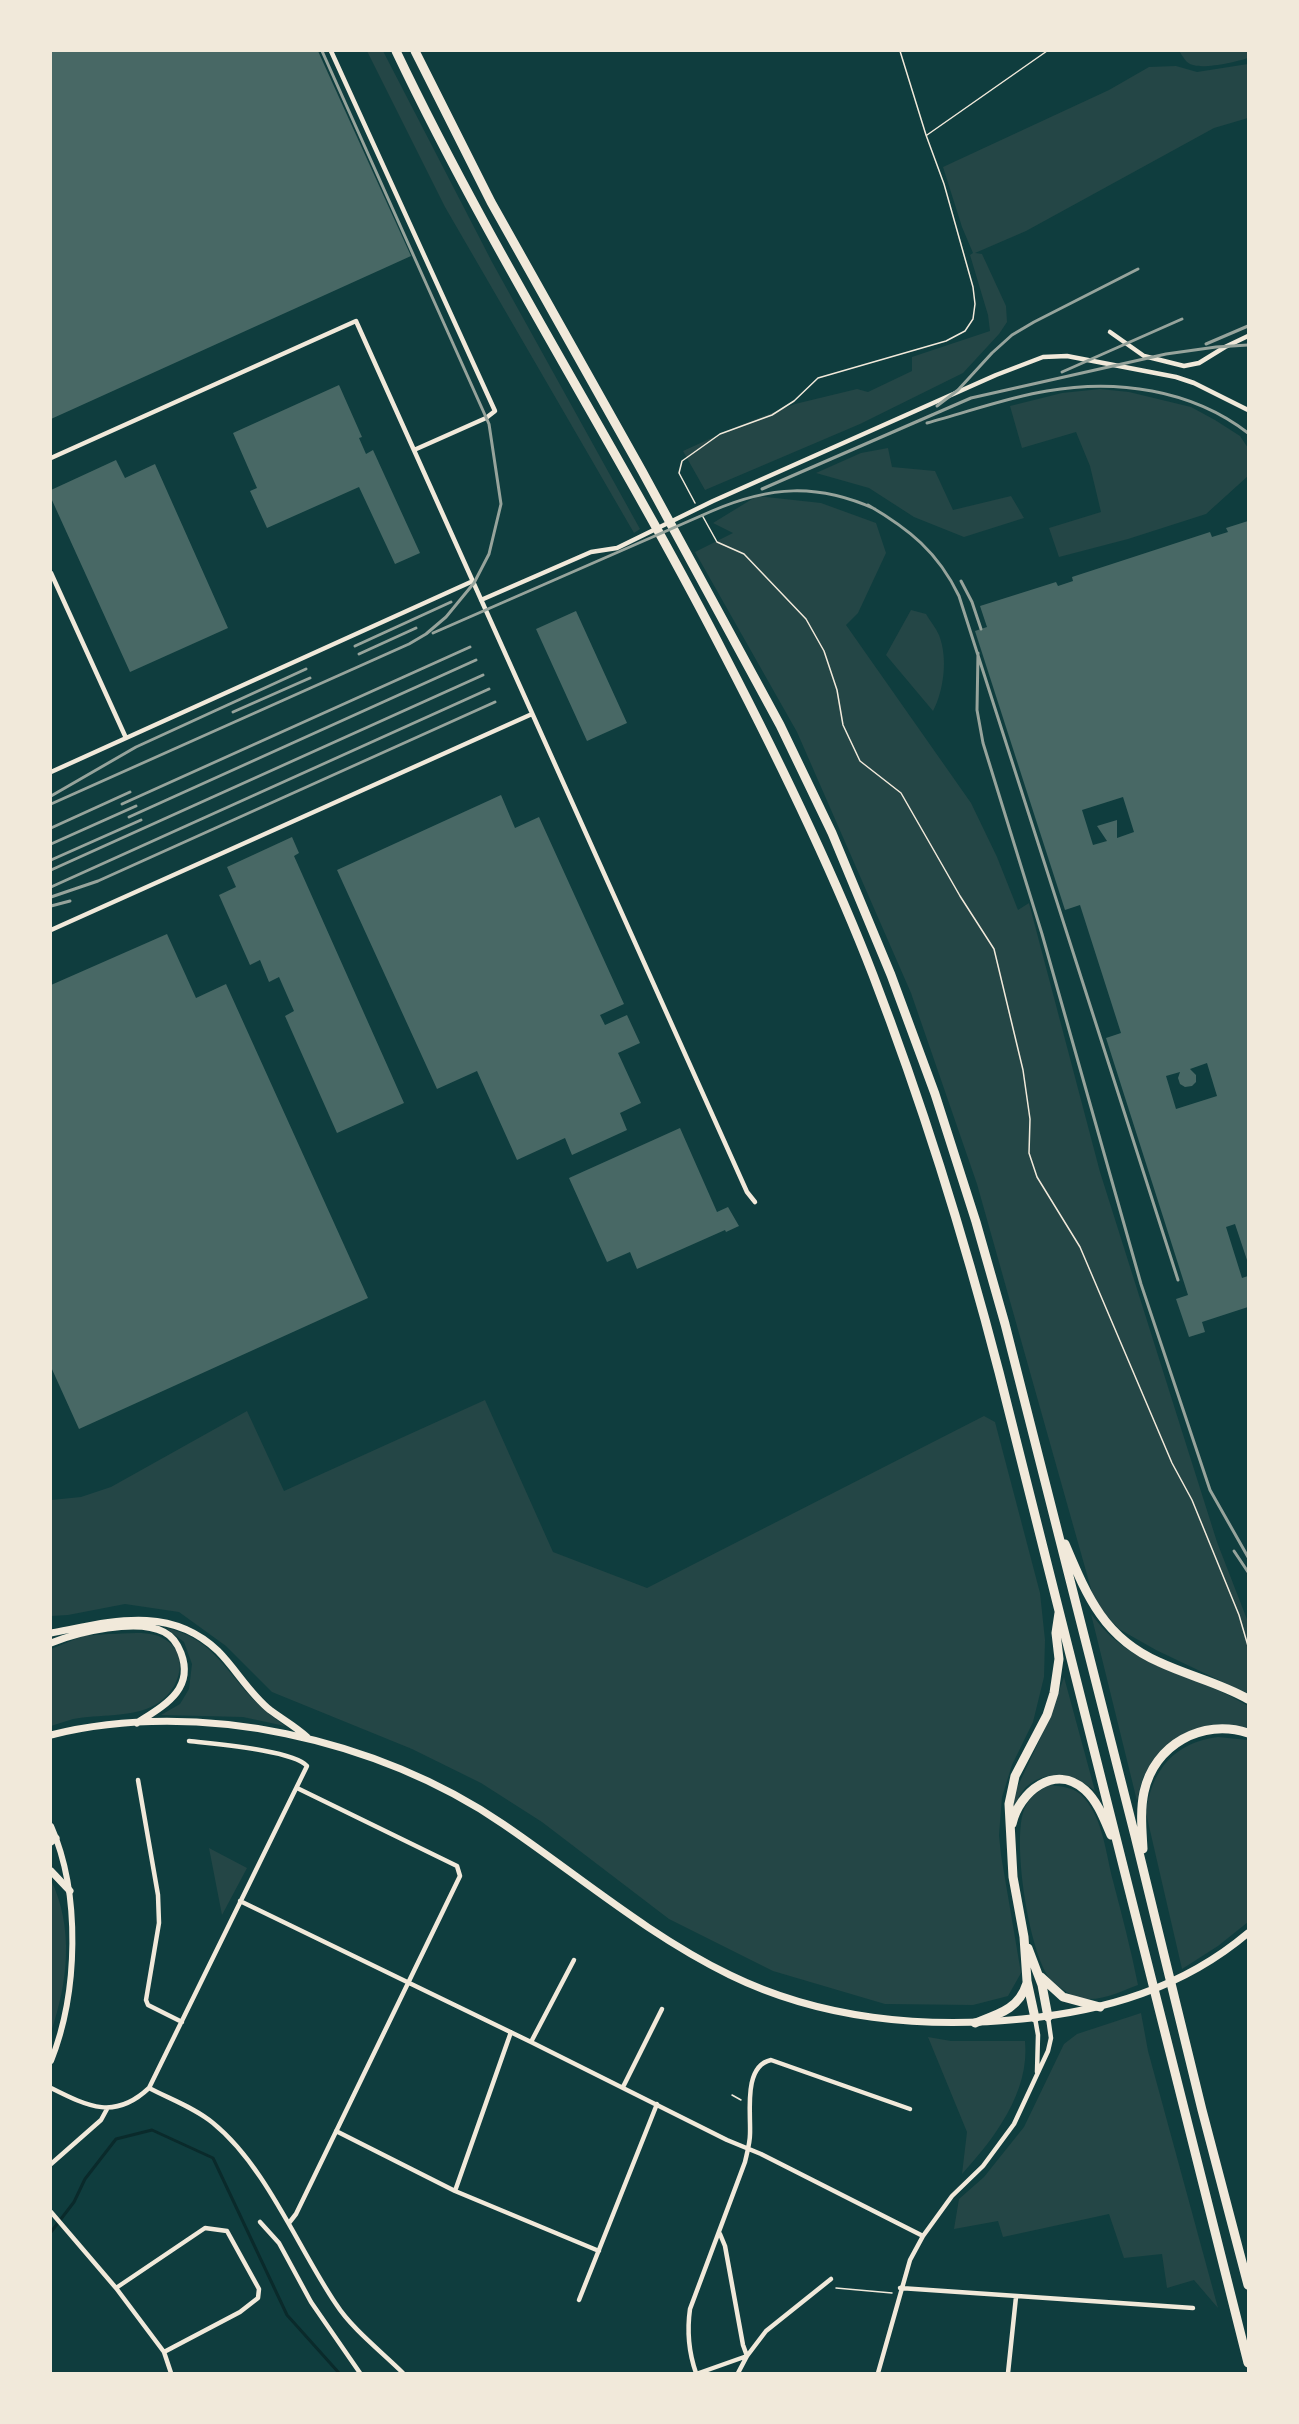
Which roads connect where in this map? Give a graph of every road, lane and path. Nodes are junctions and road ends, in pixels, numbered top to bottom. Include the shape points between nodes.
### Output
1 (332, 51) edge
2 (396, 51) edge
3 (415, 51) edge
4 (900, 51) edge
5 (1047, 51) edge
6 (926, 135) junction
7 (1110, 332) dead end
8 (1248, 336) edge
9 (1248, 410) edge
10 (414, 450) junction
11 (51, 458) edge
12 (689, 490) dead end
13 (713, 535) dead end
14 (51, 573) edge
15 (473, 581) junction
16 (481, 600) junction
17 (532, 714) junction
18 (126, 738) junction
19 (51, 772) edge
20 (51, 930) edge
21 (755, 1202) dead end
22 (1053, 1513) junction
23 (1060, 1609) junction
24 (51, 1633) edge
25 (51, 1642) edge
26 (1248, 1646) edge
27 (1248, 1699) edge
28 (137, 1723) junction
29 (1248, 1733) edge
30 (51, 1734) edge
31 (309, 1738) junction
32 (189, 1741) dead end
33 (138, 1780) dead end
34 (297, 1788) junction
35 (51, 1827) edge
36 (1010, 1832) junction
37 (53, 1839) edge
38 (1121, 1855) junction
39 (51, 1871) edge
40 (1144, 1872) junction
41 (70, 1891) junction
42 (240, 1901) junction
43 (1248, 1933) edge
44 (1024, 1937) junction
45 (574, 1960) dead end
46 (1039, 1975) junction
47 (1027, 1981) junction
48 (408, 1983) junction
49 (1100, 2007) junction
50 (662, 2009) dead end
51 (1048, 2017) junction
52 (1035, 2018) junction
53 (182, 2022) junction
54 (975, 2023) junction
55 (511, 2032) junction
56 (531, 2042) junction
57 (51, 2061) edge
58 (1037, 2076) junction
59 (623, 2087) junction
60 (51, 2088) edge
61 (149, 2088) junction
62 (732, 2095) dead end
63 (657, 2104) junction
64 (750, 2104) junction
65 (107, 2109) junction
66 (910, 2109) dead end
67 (336, 2131) junction
68 (748, 2149) junction
69 (51, 2163) edge
70 (455, 2191) junction
71 (52, 2213) edge
72 (260, 2222) dead end
73 (289, 2223) junction
74 (720, 2234) junction
75 (923, 2236) junction
76 (599, 2251) junction
77 (831, 2279) dead end
78 (1248, 2285) edge
79 (116, 2288) junction
80 (836, 2288) dead end
81 (900, 2291) junction
82 (1016, 2297) junction
83 (579, 2300) dead end
84 (1193, 2308) dead end
85 (164, 2352) junction
86 (747, 2356) junction
87 (1248, 2363) edge
88 (171, 2373) edge
89 (360, 2373) edge
90 (403, 2373) edge
91 (697, 2373) edge
92 (738, 2373) edge
93 (878, 2373) edge
94 (1008, 2373) edge

1 - 10 street via 495,411
2 - 23 highway via 515,282 724,652 817,841 922,1107 986,1323
3 - 22 highway via 491,202 780,725 832,833 935,1094 976,1222
4 - 6 path
5 - 6 path
6 - 12 path via 965,252 974,319 965,331 946,341 818,378 772,415 720,434 682,461 679,473
7 - 8 street via 1144,356 1184,366 1199,363
9 - 16 street via 1176,377 1067,356 1043,357 714,501 618,548 591,552
10 - 11 street via 356,321
10 - 15 street
13 - 26 path via 717,542 744,554 806,619 825,651 843,725 860,760 901,793 994,948 1023,1070 1030,1119 1029,1153 1037,1177 1080,1247 1172,1463 1192,1500
14 - 18 street
15 - 16 street
15 - 18 street
16 - 17 street
17 - 20 street
17 - 21 street via 747,1192
18 - 19 street
22 - 27 highway via 1085,1592 1112,1629 1147,1656
22 - 40 highway
23 - 36 highway via 1054,1693 1011,1786
23 - 38 highway
24 - 31 main road via 118,1620 170,1623 199,1635 219,1651 270,1710
25 - 28 main road via 119,1627 143,1627 164,1632 178,1644 185,1662 177,1694
28 - 30 main road
28 - 31 main road via 195,1721
29 - 40 highway via 1219,1728 1197,1732 1179,1740 1158,1760 1148,1777 1142,1805
31 - 54 main road via 380,1760 447,1790 501,1822 684,1951 732,1976 795,2000 864,2016
32 - 34 street via 270,1752 302,1762 307,1766
33 - 53 street via 158,1895 159,1923 146,2000 148,2005
34 - 42 street
34 - 48 street via 457,1866 460,1871
35 - 37 street
36 - 38 highway via 1018,1809 1031,1790 1049,1780 1065,1780 1091,1796
36 - 44 highway
37 - 41 street
38 - 87 highway
39 - 41 main road
40 - 78 highway
41 - 57 street via 72,1961 67,2003
42 - 48 street
42 - 53 street
43 - 49 main road via 1197,1970 1148,1993
44 - 46 highway
44 - 47 highway
45 - 56 street
46 - 49 highway via 1062,1997
46 - 51 highway
47 - 52 highway
47 - 54 highway via 1017,2004
48 - 55 street
48 - 67 street
49 - 51 main road
50 - 59 street
51 - 52 main road
51 - 58 street via 1050,2045
52 - 54 main road
52 - 58 street
53 - 61 street
55 - 56 street
55 - 70 street
56 - 59 street
58 - 75 street via 1003,2141 952,2196
59 - 63 street
60 - 65 street
61 - 65 street via 135,2100
61 - 73 street via 211,2121 226,2134
62 - 64 path
63 - 68 street
63 - 76 street
64 - 66 street via 754,2073 771,2060
64 - 68 street
65 - 69 street via 101,2120
67 - 70 street
67 - 73 street
68 - 74 street
68 - 75 street
70 - 76 street
71 - 79 street
72 - 89 street via 279,2243 311,2302
73 - 90 street via 337,2306
74 - 86 street
74 - 91 street via 689,2318 691,2355
75 - 81 street
76 - 83 street
77 - 86 street via 766,2331
79 - 85 street
79 - 85 street via 206,2228 227,2231 259,2289 258,2298 240,2312
80 - 81 path
81 - 82 street
81 - 93 street
82 - 84 street
82 - 94 street
85 - 88 street
86 - 91 street
86 - 92 street

